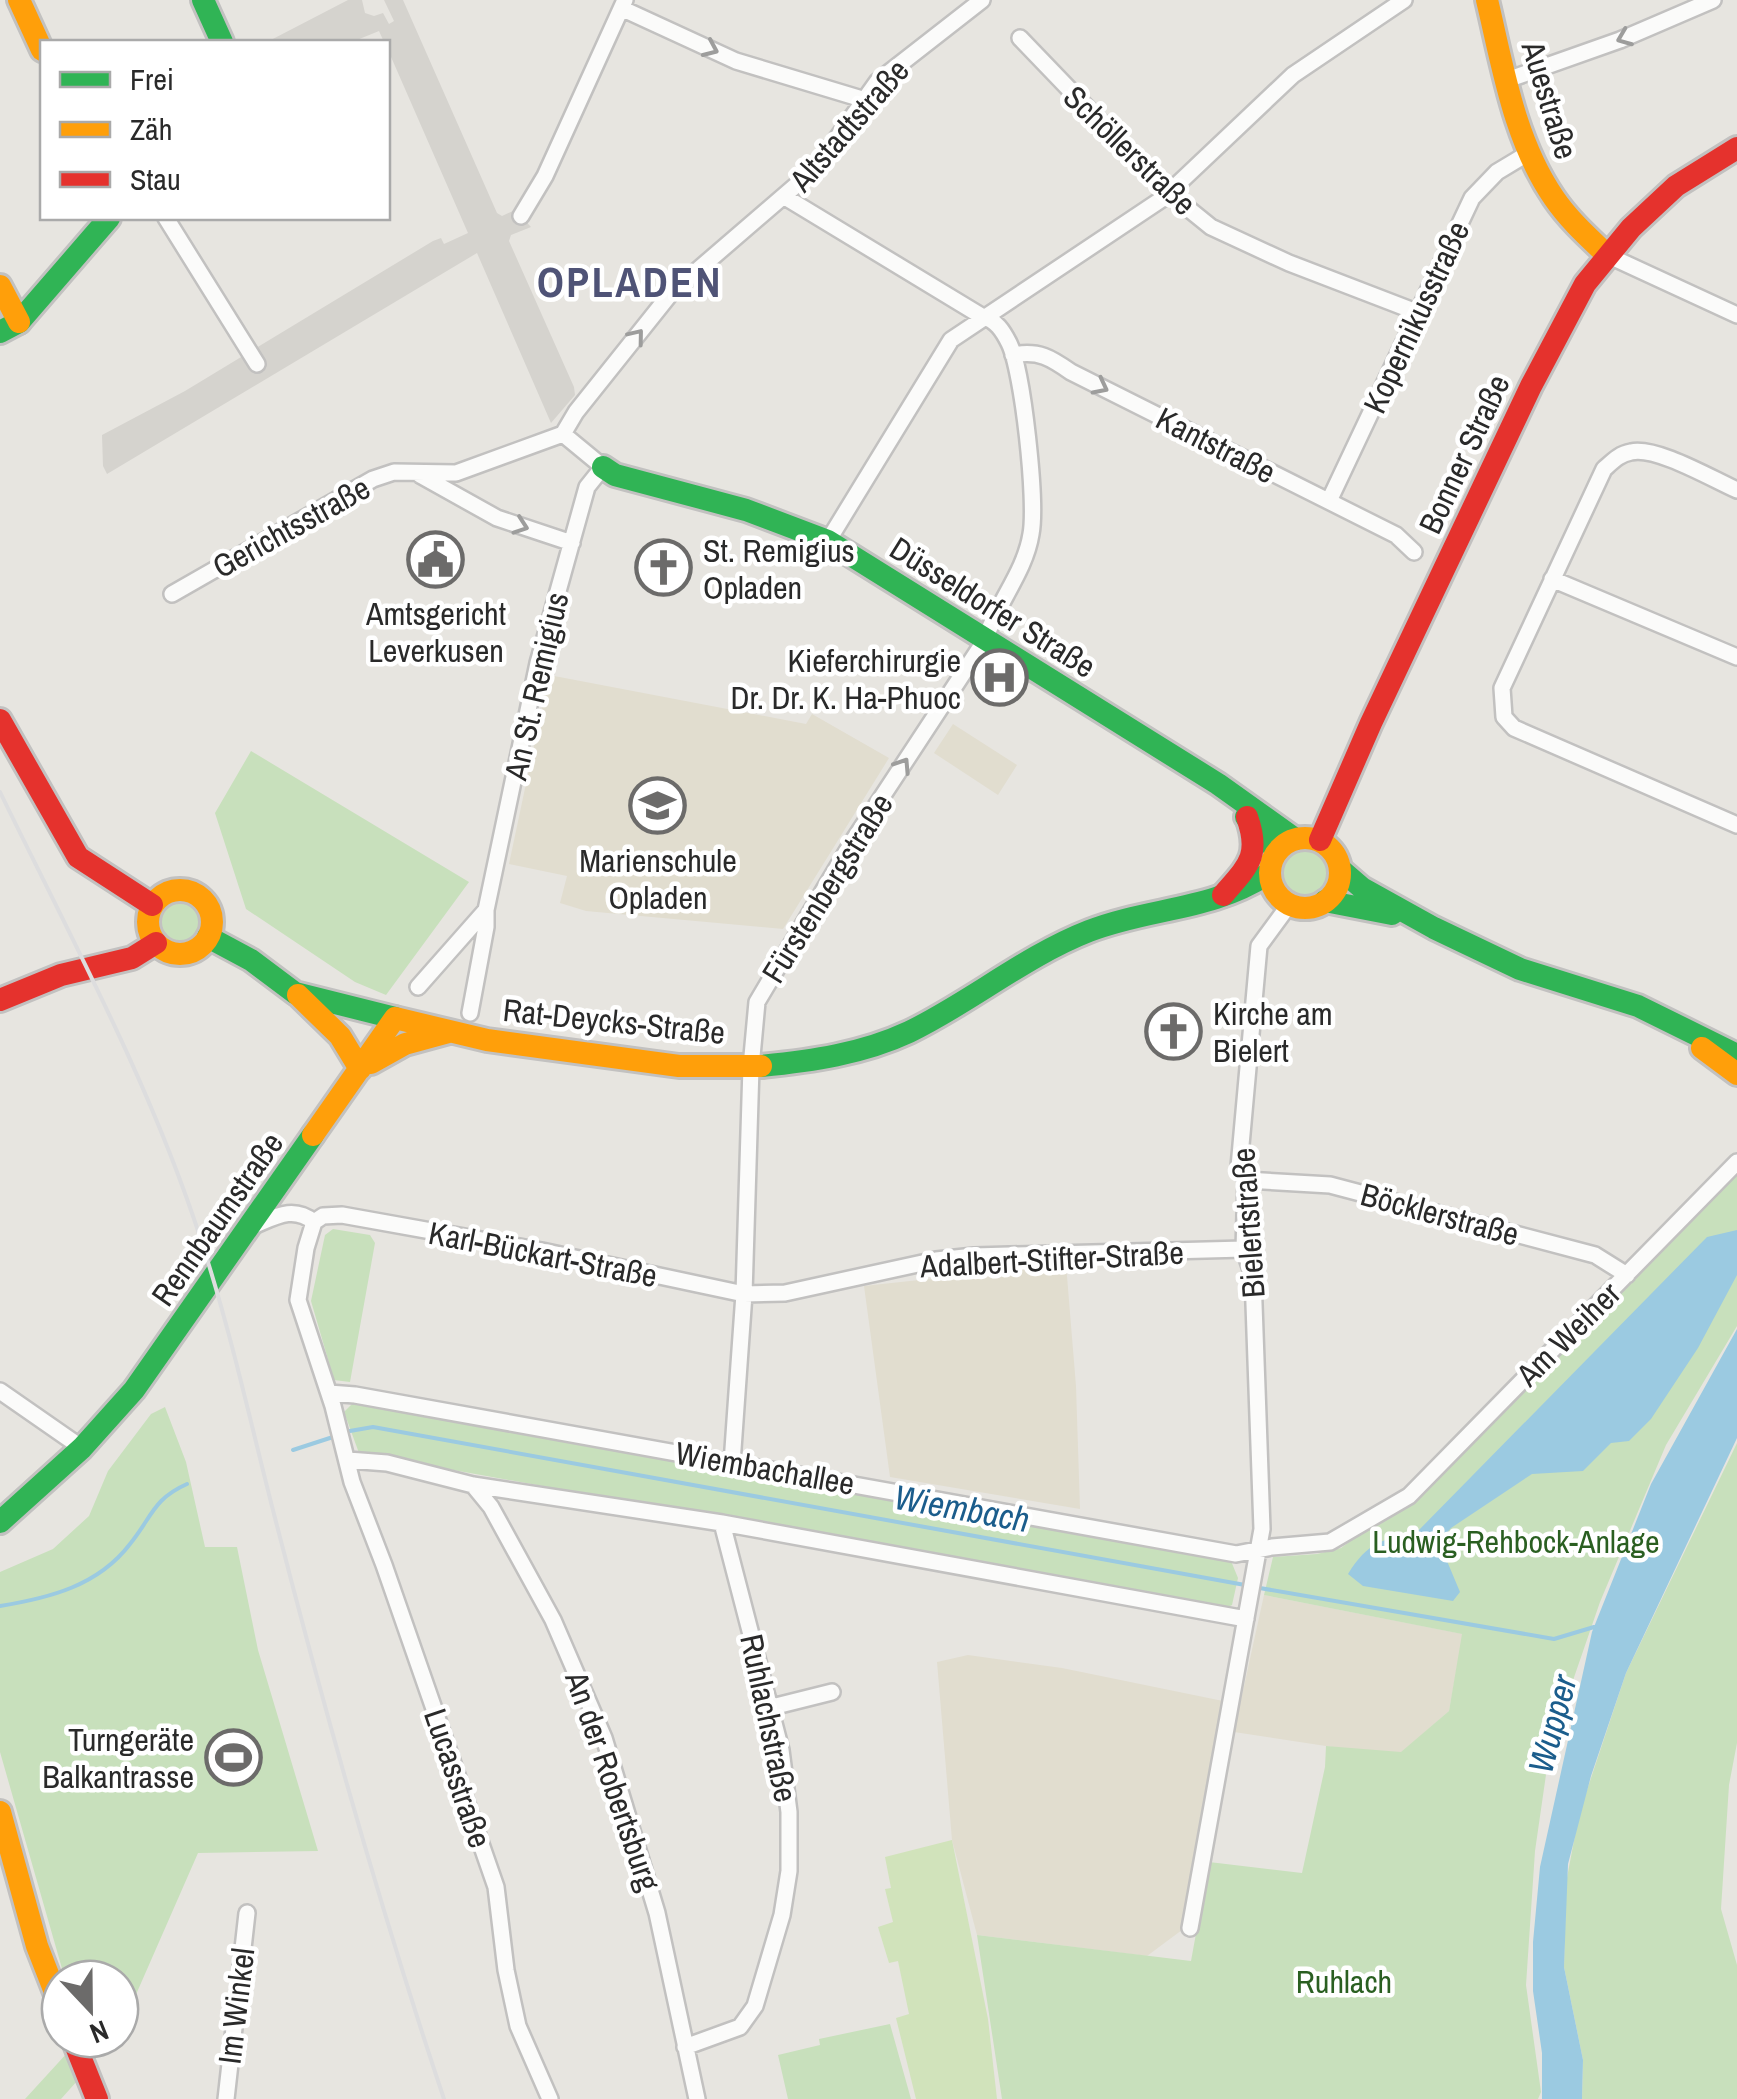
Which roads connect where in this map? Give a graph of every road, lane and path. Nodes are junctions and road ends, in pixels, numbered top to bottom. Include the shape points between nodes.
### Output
1 (19, 0) edge
2 (203, 0) edge
3 (982, 0) edge
4 (1404, 0) edge
5 (1487, 0) edge
6 (1713, 0) edge
7 (624, 4) edge
8 (1020, 38) dead end
9 (221, 40) edge
10 (40, 46) edge
11 (1507, 80) junction
12 (862, 99) junction
13 (1737, 148) edge
14 (1527, 154) junction
15 (1169, 192) junction
16 (785, 197) junction
17 (520, 216) dead end
18 (107, 220) edge
19 (167, 220) edge
20 (1607, 256) junction
21 (0, 286) edge
22 (1419, 313) junction
23 (1737, 315) edge
24 (982, 317) junction
25 (10, 327) edge
26 (1014, 355) junction
27 (257, 364) dead end
28 (563, 434) junction
29 (472, 468) junction
30 (602, 468) junction
31 (420, 475) junction
32 (1737, 490) edge
33 (1329, 501) junction
34 (472, 502) junction
35 (828, 541) junction
36 (572, 543) junction
37 (1414, 552) dead end
38 (1552, 579) junction
39 (172, 594) dead end
40 (985, 640) junction
41 (1737, 657) edge
42 (0, 720) edge
43 (1218, 784) junction
44 (1247, 817) junction
45 (1737, 825) edge
46 (1320, 840) junction
47 (1280, 854) junction
48 (1340, 870) junction
49 (1219, 899) junction
50 (1283, 901) junction
51 (1326, 901) junction
52 (152, 905) junction
53 (486, 910) junction
54 (1154, 913) junction
55 (1434, 928) junction
56 (208, 937) junction
57 (156, 943) junction
58 (455, 947) junction
59 (479, 960) junction
60 (418, 987) dead end
61 (295, 993) junction
62 (0, 1000) edge
63 (470, 1013) dead end
64 (395, 1018) junction
65 (1686, 1031) junction
66 (454, 1032) junction
67 (1737, 1054) edge
68 (751, 1067) junction
69 (360, 1069) junction
70 (1737, 1074) edge
71 (1737, 1162) edge
72 (1246, 1180) junction
73 (314, 1222) junction
74 (249, 1228) junction
75 (1244, 1250) junction
76 (1627, 1274) junction
77 (744, 1294) junction
78 (0, 1391) edge
79 (330, 1400) junction
80 (82, 1448) junction
81 (346, 1455) junction
82 (732, 1463) junction
83 (473, 1485) junction
84 (1397, 1504) joint
85 (0, 1522) edge
86 (722, 1523) junction
87 (1260, 1552) junction
88 (1246, 1619) junction
89 (832, 1692) dead end
90 (772, 1706) junction
91 (0, 1812) edge
92 (247, 1912) dead end
93 (1190, 1928) dead end
94 (42, 1959) edge
95 (685, 2046) junction
96 (81, 2059) edge
97 (97, 2099) edge
98 (226, 2099) edge
99 (550, 2099) edge
100 (697, 2099) edge

1 - 10 main road
2 - 9 main road
3 - 12 street, Altstadtstraße
4 - 15 street via 1293,75
5 - 11 main road, Auestraße
6 -> 11 street
7 -> 12 street via 736,61
7 - 17 street
8 - 15 street, Schöllerstraße
11 - 14 main road, Auestraße
12 - 16 street, Altstadtstraße via 815,169
13 - 20 main road, Bonner Straße via 1676,186
14 - 20 main road, Auestraße via 1566,217
14 - 22 street, Kopernikusstraße via 1472,198
15 - 22 street, Schöllerstraße via 1210,227
15 - 24 street
16 - 24 street
28 -> 16 street, Altstadtstraße via 672,293
18 - 25 main road
19 - 27 street
20 - 23 street
20 - 46 main road, Bonner Straße via 1531,386
21 - 25 main road
22 - 33 street, Kopernikusstraße
24 - 26 street via 992,319
24 - 35 street via 951,340
26 -> 33 street, Kantstraße via 1046,354
26 - 40 street, Fürstenbergstraße via 1032,531
28 - 29 street, Gerichtsstraße
28 - 30 street, Düsseldorfer Straße
29 - 31 street, Gerichtsstraße
29 - 34 street
30 - 35 main road, Düsseldorfer Straße
30 - 36 street, An St. Remigius via 587,487
31 - 34 street
31 - 39 street, Gerichtsstraße via 394,472 373,479
32 - 38 street via 1649,452 1616,458
33 - 37 street, Kantstraße via 1396,535
34 -> 36 street via 497,518
35 - 40 main road, Düsseldorfer Straße
36 - 53 street, An St. Remigius via 538,663
38 - 41 street
38 - 45 street via 1502,688 1504,716 1514,728
40 - 43 main road, Düsseldorfer Straße
68 -> 40 street, Fürstenbergstraße via 757,1002 853,840
42 - 52 main road via 78,857
43 - 44 main road, Düsseldorfer Straße
43 - 47 main road, Düsseldorfer Straße
44 - 47 main road, Düsseldorfer Straße
44 - 49 main road via 1254,856
46 - 47 main road
46 - 48 main road
47 - 49 main road, Rat-Deycks-Straße via 1242,891
47 - 50 main road
48 - 51 main road
48 - 55 main road
49 - 54 main road, Rat-Deycks-Straße
50 - 51 main road via 1314,907
50 - 54 main road, Rat-Deycks-Straße
50 - 72 street, Bielertstraße via 1259,946 1239,1167
51 - 55 main road
52 - 56 main road via 167,892 196,894 212,918
52 - 57 main road via 148,929
53 - 58 street, An St. Remigius
53 - 59 street, An St. Remigius
54 - 68 main road, Rat-Deycks-Straße via 1059,944 939,1016 868,1048 821,1061
55 - 65 main road via 1520,969 1638,1006
56 - 57 main road via 184,953
56 - 61 main road
57 - 62 main road via 132,958 61,975
58 - 59 street via 462,961
58 - 60 street, An St. Remigius
59 - 63 street, An St. Remigius
61 - 64 main road, Rat-Deycks-Straße
61 - 69 main road via 340,1036
64 - 66 main road, Rat-Deycks-Straße
64 - 69 main road, Rennbaumstraße
65 - 67 main road
65 - 70 main road
66 - 68 main road, Rat-Deycks-Straße via 659,1064
66 - 69 main road via 405,1044
68 - 77 street, Fürstenbergstraße
69 - 74 main road, Rennbaumstraße
71 - 76 street, Am Weiher
72 - 75 street, Bielertstraße
72 - 76 street, Böcklerstraße via 1330,1185 1594,1255
73 - 74 street via 288,1212
73 - 77 street, Karl-Bückart-Straße via 342,1214
73 - 79 street, Lucasstraße via 298,1300
74 - 80 main road, Rennbaumstraße via 166,1348
75 - 77 street, Adalbert-Stifter-Straße via 974,1256 785,1293
75 - 87 street, Bielertstraße via 1253,1276
76 - 84 street, Am Weiher
77 - 82 street, Fürstenbergstraße
78 - 80 street
79 - 81 street, Lucasstraße
79 - 82 street, Wiembachallee via 374,1398
80 - 85 main road, Rennbaumstraße
81 - 83 street, Wiembachallee
81 - 99 street, Lucasstraße via 496,1887 518,2026
82 - 87 street, Wiembachallee via 1236,1554
83 - 86 street, Wiembachallee
83 - 95 street, An der Robertsburg via 553,1620 604,1738 657,1914
84 - 87 street, Wiembachallee via 1330,1542
86 - 88 street, Wiembachallee
86 - 90 street, Ruhlachstraße
87 - 88 street
88 - 93 street
89 - 90 street
90 - 95 street, Ruhlachstraße via 789,1812 782,1916 755,2006 740,2026
91 - 94 main road
92 - 98 street, Im Winkel
95 - 100 street, An der Robertsburg
96 - 97 main road

